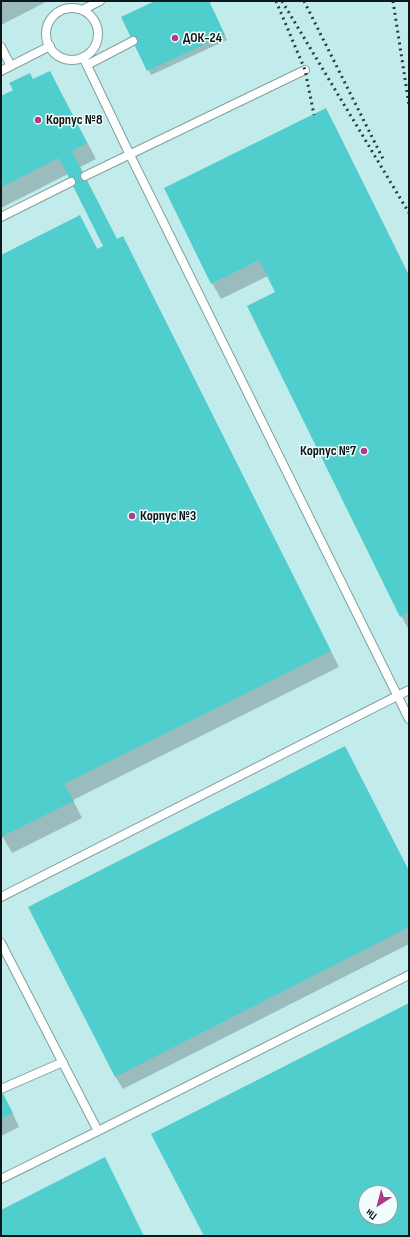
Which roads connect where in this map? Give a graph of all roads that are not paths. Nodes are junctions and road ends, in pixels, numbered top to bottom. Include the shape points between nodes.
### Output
1 (100, 1) edge
2 (82, 10) junction
3 (133, 41) dead end
4 (50, 46) junction
5 (1, 47) edge
6 (85, 61) junction
7 (11, 66) junction
8 (305, 70) dead end
9 (1, 71) edge
10 (130, 155) junction
11 (85, 176) dead end
12 (71, 182) dead end
13 (1, 217) edge
14 (409, 690) edge
15 (397, 696) junction
16 (409, 719) edge
17 (1, 897) edge
18 (1, 943) edge
19 (409, 975) edge
20 (63, 1062) junction
21 (1, 1089) edge
22 (98, 1131) junction
23 (1, 1179) edge

1 - 2 lane
2 - 4 lane via 66,8 53,16 46,32
2 - 6 lane via 94,20 98,36 96,45
3 - 6 lane
4 - 6 lane via 66,59
4 - 7 lane
5 - 7 lane
6 - 10 lane
7 - 9 lane
8 - 10 lane
10 - 11 lane
10 - 15 lane
12 - 13 lane
14 - 15 lane
15 - 16 lane
15 - 17 lane
18 - 20 lane
19 - 22 lane
20 - 21 lane
20 - 22 lane
22 - 23 lane

